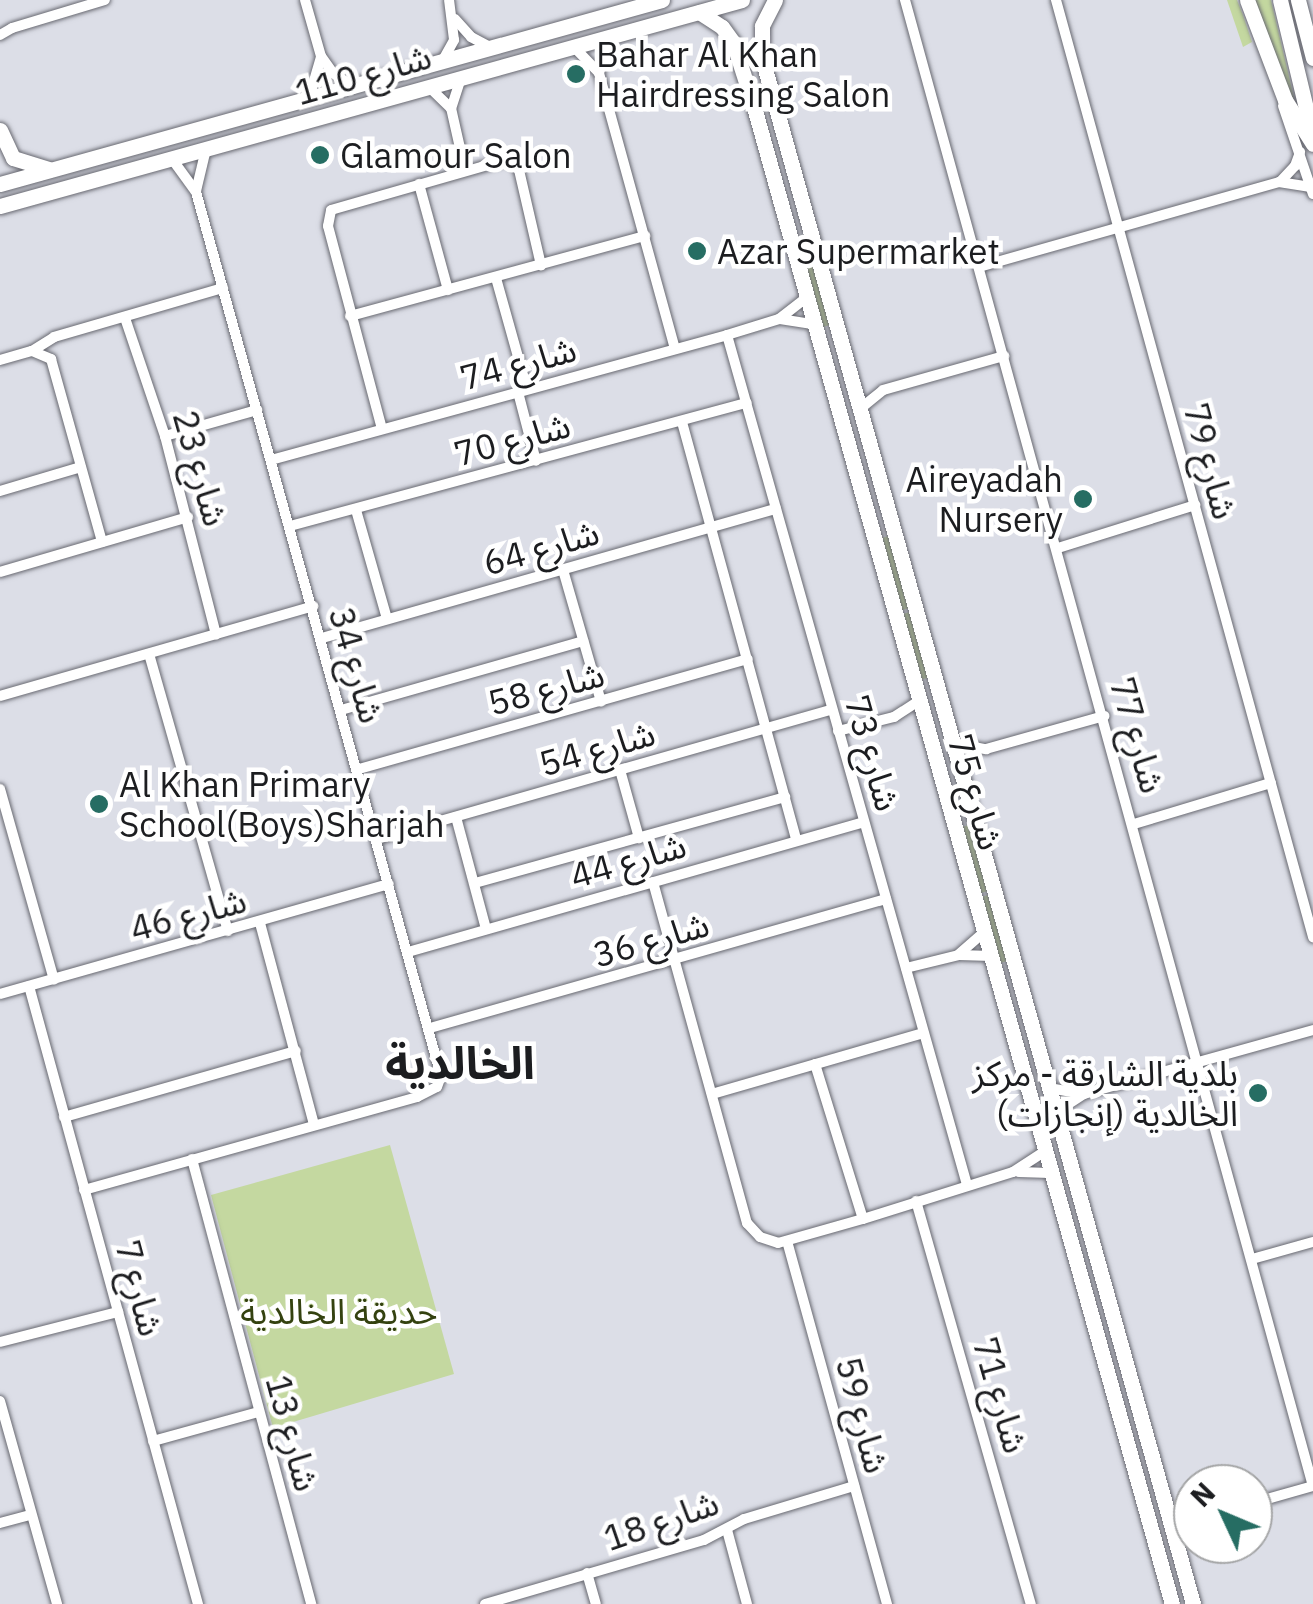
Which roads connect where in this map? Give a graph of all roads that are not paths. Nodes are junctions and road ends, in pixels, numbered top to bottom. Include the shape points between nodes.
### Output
1 (105, 0) edge
2 (305, 0) edge
3 (449, 0) edge
4 (662, 0) edge
5 (742, 0) edge
6 (776, 0) edge
7 (905, 0) edge
8 (1056, 0) edge
9 (1248, 0) edge
10 (1280, 0) edge
11 (1298, 0) edge
12 (699, 12) junction
13 (454, 18) junction
14 (6, 27) edge
15 (0, 35) edge
16 (760, 35) junction
17 (611, 36) junction
18 (733, 42) junction
19 (574, 47) junction
20 (492, 48) junction
21 (321, 56) junction
22 (1313, 58) edge
23 (442, 60) junction
24 (600, 73) junction
25 (461, 78) junction
26 (352, 86) junction
27 (429, 87) junction
28 (309, 98) junction
29 (451, 108) junction
30 (0, 130) edge
31 (1309, 145) edge
32 (206, 148) junction
33 (172, 159) junction
34 (52, 170) junction
35 (465, 170) junction
36 (1279, 182) junction
37 (0, 184) edge
38 (419, 184) junction
39 (1312, 190) edge
40 (196, 192) junction
41 (28, 198) junction
42 (0, 206) edge
43 (1119, 228) junction
44 (646, 236) junction
45 (541, 265) junction
46 (979, 266) junction
47 (496, 278) junction
48 (223, 288) junction
49 (448, 290) junction
50 (807, 297) junction
51 (350, 316) junction
52 (124, 318) junction
53 (780, 319) junction
54 (816, 325) junction
55 (728, 335) junction
56 (675, 348) junction
57 (32, 351) junction
58 (1004, 356) junction
59 (0, 360) edge
60 (829, 372) junction
61 (853, 380) junction
62 (882, 390) junction
63 (523, 391) junction
64 (747, 403) junction
65 (861, 408) junction
66 (257, 410) junction
67 (682, 422) junction
68 (382, 429) junction
69 (165, 436) junction
70 (271, 460) junction
71 (536, 461) junction
72 (81, 467) junction
73 (0, 491) edge
74 (1194, 505) junction
75 (776, 509) junction
76 (356, 510) junction
77 (188, 517) junction
78 (290, 526) junction
79 (711, 528) junction
80 (102, 542) junction
81 (1058, 548) junction
82 (563, 570) junction
83 (0, 572) edge
84 (312, 606) junction
85 (387, 619) junction
86 (216, 635) junction
87 (322, 638) junction
88 (584, 641) junction
89 (149, 654) junction
90 (748, 659) junction
91 (0, 696) edge
92 (920, 700) junction
93 (601, 702) junction
94 (341, 710) junction
95 (832, 710) junction
96 (1104, 716) junction
97 (894, 717) junction
98 (925, 720) junction
99 (767, 728) junction
100 (838, 731) junction
101 (953, 740) junction
102 (986, 748) junction
103 (961, 768) junction
104 (358, 769) junction
105 (620, 770) junction
106 (1271, 783) junction
107 (0, 789) edge
108 (786, 798) junction
109 (456, 817) junction
110 (864, 822) junction
111 (1134, 824) junction
112 (639, 838) junction
113 (377, 839) junction
114 (797, 840) junction
115 (652, 882) junction
116 (475, 883) junction
117 (389, 884) junction
118 (886, 899) junction
119 (260, 922) junction
120 (486, 930) junction
121 (228, 932) junction
122 (984, 932) junction
123 (1313, 937) edge
124 (408, 952) junction
125 (959, 954) junction
126 (991, 956) junction
127 (675, 961) junction
128 (906, 968) junction
129 (54, 980) junction
130 (29, 986) junction
131 (0, 994) edge
132 (430, 1028) junction
133 (1313, 1030) edge
134 (923, 1033) junction
135 (296, 1051) junction
136 (1197, 1063) junction
137 (815, 1064) junction
138 (1028, 1082) junction
139 (1049, 1088) junction
140 (712, 1094) junction
141 (1084, 1094) junction
142 (1056, 1112) junction
143 (64, 1116) junction
144 (314, 1125) junction
145 (1045, 1152) junction
146 (192, 1160) junction
147 (1014, 1172) junction
148 (1050, 1174) junction
149 (967, 1185) junction
150 (84, 1190) junction
151 (1078, 1192) junction
152 (916, 1202) junction
153 (863, 1219) junction
154 (787, 1241) junction
155 (1313, 1242) edge
156 (1252, 1258) junction
157 (118, 1312) junction
158 (0, 1342) edge
159 (0, 1400) edge
160 (258, 1412) junction
161 (153, 1441) junction
162 (854, 1486) junction
163 (1313, 1486) edge
164 (1142, 1495) junction
165 (1273, 1498) edge
166 (30, 1515) junction
167 (0, 1523) edge
168 (726, 1530) junction
169 (1173, 1533) joint
170 (1182, 1564) edge
171 (588, 1574) junction
172 (489, 1603) edge
173 (57, 1604) edge
174 (198, 1604) edge
175 (311, 1604) edge
176 (596, 1604) edge
177 (747, 1604) edge
178 (887, 1604) edge
179 (1032, 1604) edge
180 (1172, 1604) edge
181 (1193, 1604) edge

1 - 14 street
2 - 21 street
3 - 13 street
4 - 20 street, شارع 110
5 - 12 street, شارع 110
6 - 16 street
7 - 46 street, شارع 77
8 - 43 street, شارع 79
9 - 31 street
10 - 31 street
11 - 22 street
12 - 17 street, شارع 110
12 - 18 street
13 - 20 street
13 - 23 street via 454,40
14 - 15 street
16 - 18 street via 745,30
16 - 61 street, شارع 75
17 - 19 street, شارع 110
17 - 24 street
18 - 50 street, شارع 75
19 - 24 street
19 - 25 street, شارع 110
20 - 23 street, شارع 110
21 - 26 street
21 - 28 street
23 - 26 street, شارع 110
24 - 44 street
25 - 27 street, شارع 110
25 - 29 street
26 - 28 street, شارع 110
27 - 29 street
27 - 32 street, شارع 110
28 - 34 street, شارع 110
29 - 35 street
30 - 34 street via 14,158
31 - 36 street
31 - 39 street
32 - 33 street, شارع 110
32 - 40 street, شارع 34
33 - 40 street, شارع 34
33 - 41 street, شارع 110
34 - 37 street, شارع 110
34 - 41 street via 56,180 34,188
35 - 38 street
35 - 45 street via 491,163 510,167 520,178
36 - 39 street
36 - 43 street
38 - 49 street
38 - 51 street via 328,215
40 - 48 street, شارع 34
41 - 42 street, شارع 110
43 - 46 street
43 - 74 street, شارع 79
44 - 45 street
44 - 56 street
45 - 47 street
46 - 58 street, شارع 77
47 - 49 street
47 - 63 street
48 - 52 street
48 - 66 street, شارع 34
49 - 51 street
50 - 53 street, شارع 74
50 - 54 street, شارع 75
51 - 68 street
52 - 57 street via 54,337
52 - 69 street, شارع 23
53 - 54 street, شارع 74
53 - 55 street, شارع 74
54 - 60 street, شارع 75
55 - 56 street, شارع 74
55 - 64 street, شارع 73
56 - 63 street, شارع 74
57 - 59 street
57 - 72 street via 51,359
58 - 62 street
58 - 81 street, شارع 77
60 - 65 street via 850,404
60 - 92 street, شارع 75
61 - 62 street
61 - 65 street, شارع 75
62 - 65 street
63 - 68 street, شارع 74
63 - 71 street
64 - 67 street, شارع 70
64 - 75 street, شارع 73
65 - 101 street, شارع 75
66 - 69 street
66 - 70 street, شارع 34
67 - 71 street, شارع 70
67 - 79 street
68 - 70 street, شارع 74
69 - 77 street, شارع 23
70 - 78 street, شارع 34
71 - 76 street, شارع 70
72 - 73 street
72 - 80 street
74 - 81 street
74 - 106 street, شارع 79
75 - 79 street, شارع 64
75 - 95 street, شارع 73
76 - 78 street, شارع 70
76 - 85 street
77 - 80 street
77 - 86 street, شارع 23
78 - 84 street, شارع 34
79 - 82 street, شارع 64
79 - 90 street
80 - 83 street
81 - 96 street, شارع 77
82 - 85 street, شارع 64
82 - 88 street
84 - 86 street
84 - 87 street, شارع 34
85 - 87 street, شارع 64
86 - 89 street
87 - 94 street, شارع 34
88 - 93 street
88 - 94 street
89 - 91 street
89 - 121 street
90 - 93 street, شارع 58
90 - 99 street
92 - 97 street
92 - 98 street, شارع 75
92 - 101 street via 932,706
93 - 104 street, شارع 58
94 - 104 street, شارع 34
95 - 99 street, شارع 54
95 - 100 street, شارع 73
96 - 102 street
96 - 111 street, شارع 77
97 - 98 street
97 - 100 street
98 - 122 street, شارع 75
99 - 105 street, شارع 54
99 - 108 street
100 - 110 street, شارع 73
101 - 102 street
101 - 103 street, شارع 75
102 - 103 street
103 - 139 street, شارع 75
104 - 113 street, شارع 34
105 - 109 street, شارع 54
105 - 112 street
106 - 111 street
106 - 123 street, شارع 79
107 - 129 street
108 - 112 street
108 - 114 street
109 - 113 street, شارع 54
109 - 116 street
110 - 114 street, شارع 44
110 - 118 street, شارع 73
111 - 136 street, شارع 77
112 - 116 street
113 - 117 street, شارع 34
114 - 115 street, شارع 44
115 - 120 street, شارع 44
115 - 127 street
116 - 120 street
117 - 119 street, شارع 46
117 - 124 street, شارع 34
118 - 127 street, شارع 36
118 - 128 street, شارع 73
119 - 121 street, شارع 46
119 - 135 street
120 - 124 street, شارع 44
121 - 129 street, شارع 46
122 - 125 street
122 - 126 street, شارع 75
124 - 132 street, شارع 34
125 - 126 street
125 - 128 street
126 - 138 street, شارع 75
127 - 132 street, شارع 36
127 - 140 street
128 - 134 street, شارع 73
129 - 130 street, شارع 46
130 - 131 street, شارع 46
130 - 143 street, شارع 7
132 - 144 street, شارع 34 via 440,1072 433,1090
133 - 136 street
134 - 137 street
134 - 149 street, شارع 73
135 - 143 street
135 - 144 street
136 - 141 street
136 - 156 street, شارع 77
137 - 140 street
137 - 153 street
138 - 142 street via 1036,1085 1046,1110
138 - 145 street, شارع 75
139 - 141 street
139 - 142 street, شارع 75
140 - 154 street via 748,1223 768,1242
141 - 142 street
142 - 151 street, شارع 75
143 - 150 street, شارع 7
144 - 146 street, شارع 34
145 - 147 street
145 - 148 street, شارع 75
145 - 151 street via 1057,1158 1067,1185
146 - 150 street, شارع 34
146 - 160 street, شارع 13
147 - 148 street
147 - 149 street
148 - 164 street, شارع 75
149 - 152 street
150 - 157 street, شارع 7
151 - 169 street, شارع 75
152 - 153 street
152 - 179 street, شارع 71
153 - 154 street
154 - 162 street, شارع 59
155 - 156 street
156 - 163 street, شارع 77
157 - 158 street
157 - 161 street, شارع 7
159 - 166 street
160 - 161 street
160 - 175 street, شارع 13
161 - 174 street, شارع 7
162 - 168 street, شارع 18
162 - 178 street, شارع 59
163 - 165 street
164 - 169 street via 1154,1504 1162,1533
164 - 180 street, شارع 75
166 - 167 street
166 - 173 street
168 - 171 street, شارع 18
168 - 177 street
170 - 181 street, شارع 75
171 - 172 street, شارع 18
171 - 176 street

